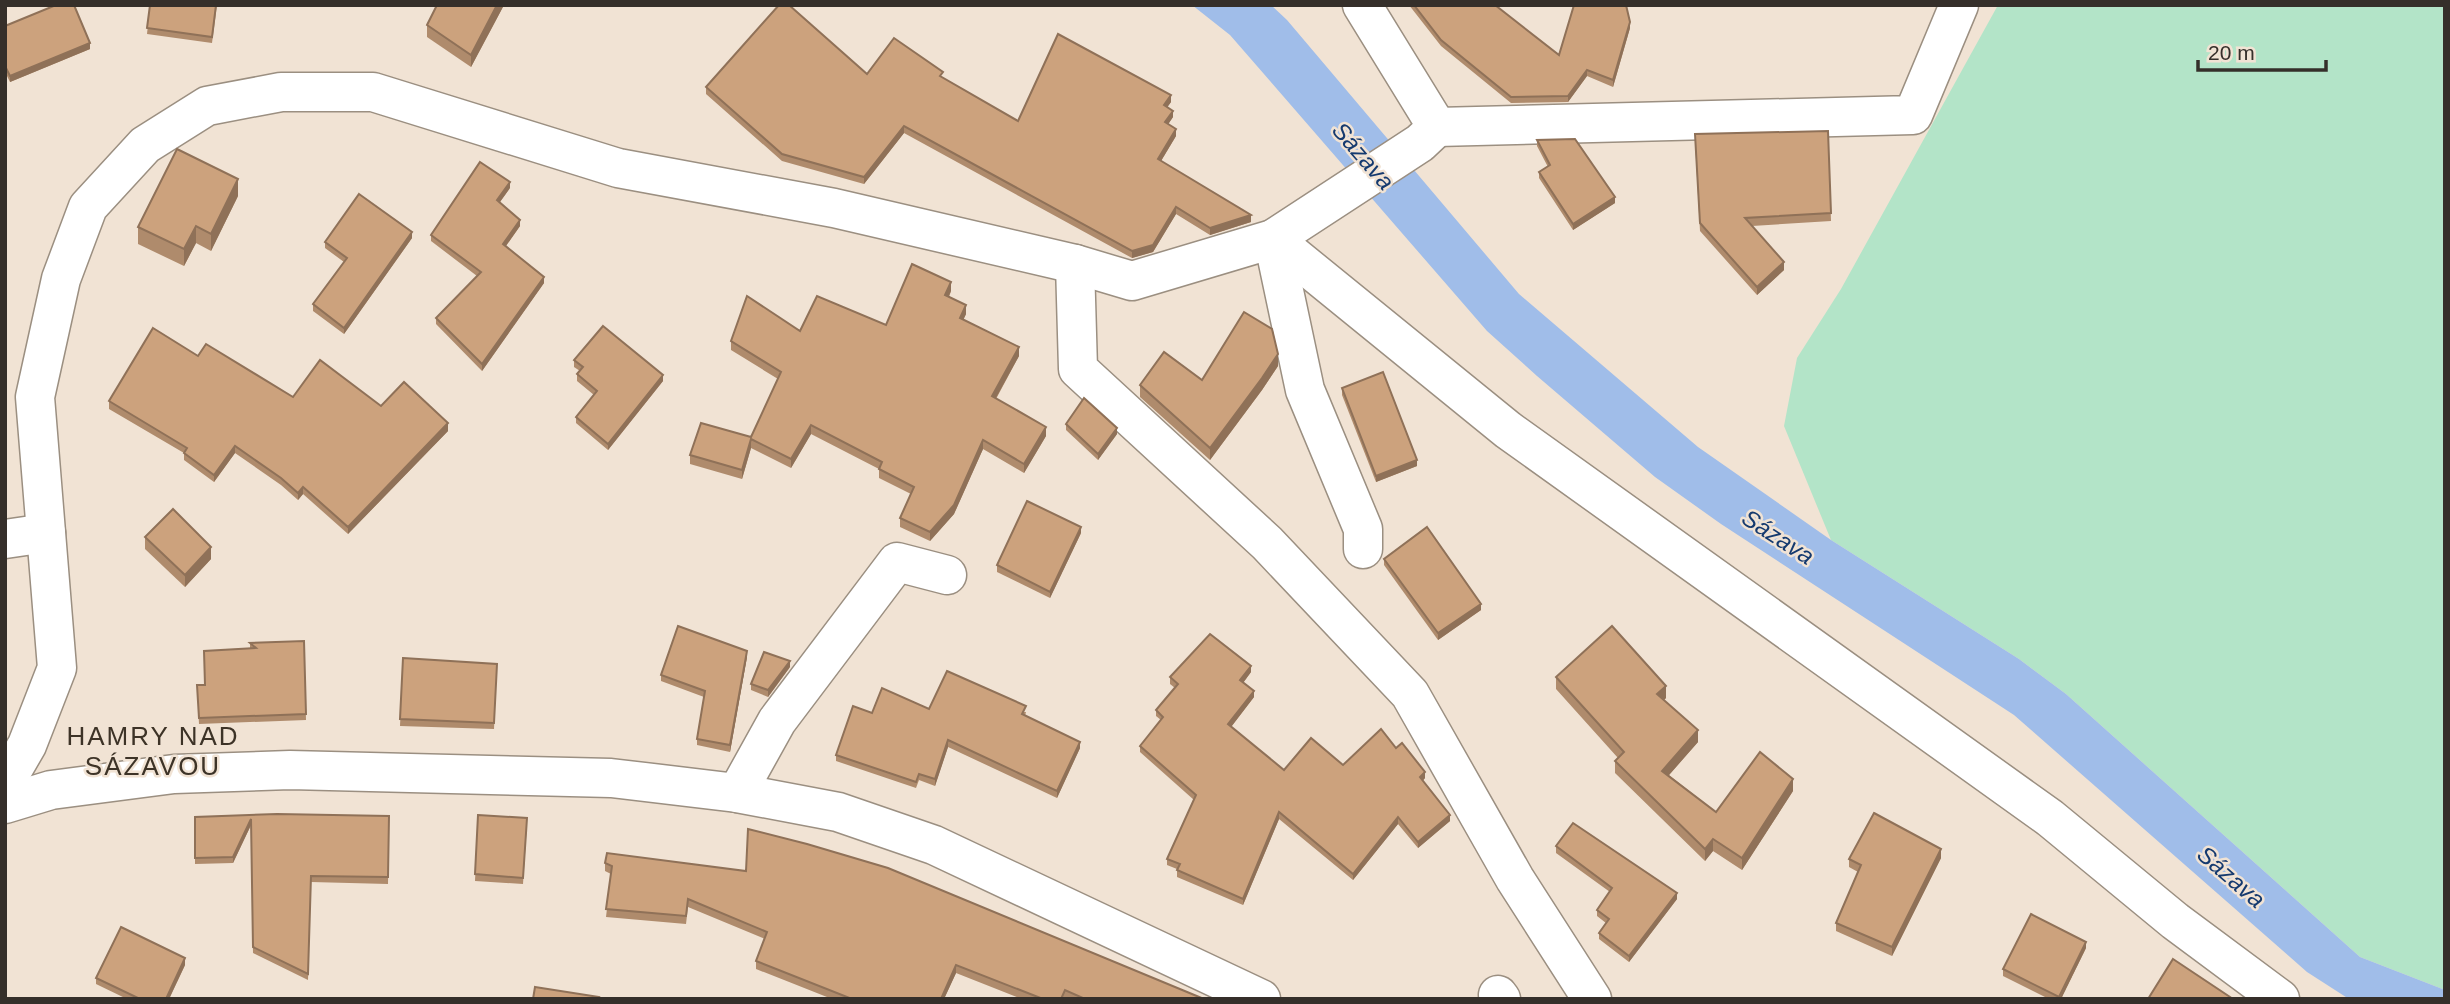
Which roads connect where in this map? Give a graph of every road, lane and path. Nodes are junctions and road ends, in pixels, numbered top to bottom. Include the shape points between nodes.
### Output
1 (1362, 5) edge
2 (1959, 5) edge
3 (1428, 135) junction
4 (1273, 239) junction
5 (1075, 264) junction
6 (46, 533) junction
7 (5, 539) edge
8 (1363, 549) dead end
9 (947, 575) dead end
10 (5, 783) edge
11 (737, 793) junction
12 (5, 804) edge
13 (1261, 999) edge
14 (1592, 999) edge
15 (2280, 999) edge

1 - 3 street
2 - 3 street via 1913,115
3 - 4 street
4 - 5 street via 1132,281
4 - 8 street via 1305,390 1363,529
4 - 15 street via 1508,430 2050,818 2175,921
5 - 6 street via 834,208 618,169 373,92 281,92 207,106 145,145 88,207 83,219 61,279 35,397
5 - 14 street via 1078,369 1267,543 1410,694 1515,879
6 - 7 street
6 - 10 street via 57,668 27,745
9 - 11 street via 897,562 776,721
11 - 12 street via 611,778 290,770 174,774 51,790
11 - 13 street via 838,812 934,845

